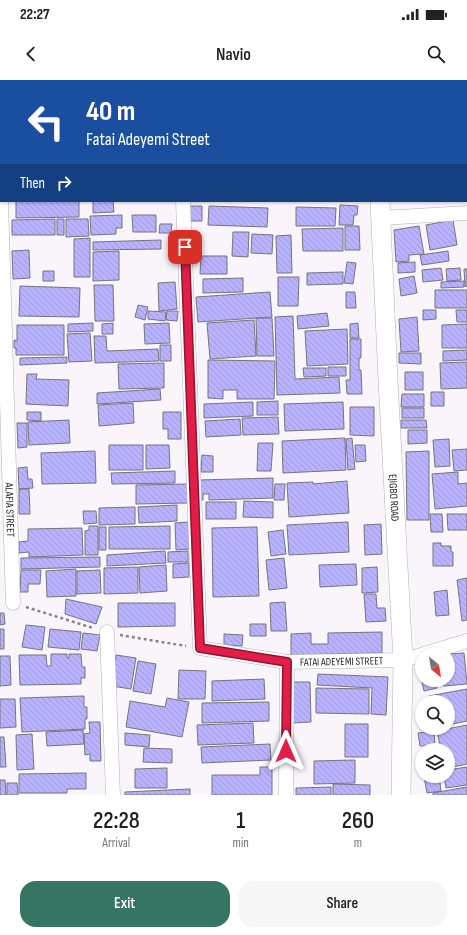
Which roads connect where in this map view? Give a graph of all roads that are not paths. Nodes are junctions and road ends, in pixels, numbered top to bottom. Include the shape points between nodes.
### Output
1 (1, 202) edge
2 (183, 202) edge
3 (381, 210) edge
4 (467, 213) edge
5 (13, 603) dead end
6 (107, 632) dead end
7 (467, 641) edge
8 (447, 647) edge
9 (415, 656) edge
10 (403, 660) junction
11 (287, 662) junction
12 (113, 795) edge
13 (286, 795) edge
14 (401, 795) edge

1 - 5 street, ALAFIA STREET
2 - 11 street, FATAI ADEYEMI STREET via 200,648
3 - 4 street
3 - 10 street, EJIGBO ROAD
6 - 12 street
7 - 8 street, FATAI ADEYEMI STREET
9 - 10 street, FATAI ADEYEMI STREET
10 - 11 street, FATAI ADEYEMI STREET
10 - 14 street, EJIGBO ROAD
11 - 13 street

